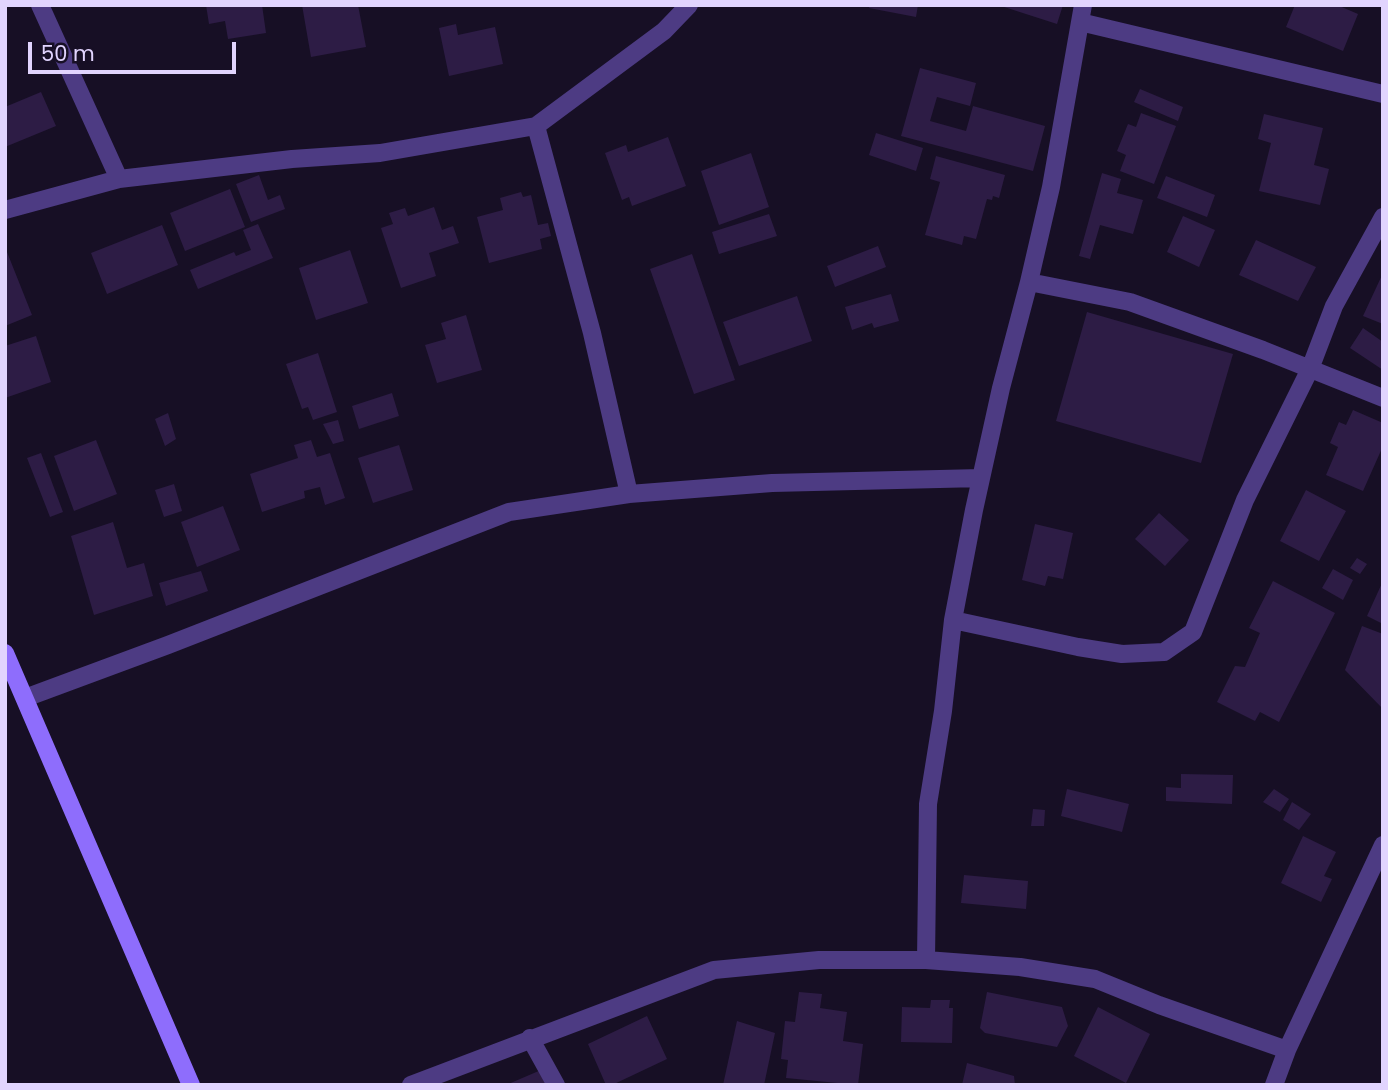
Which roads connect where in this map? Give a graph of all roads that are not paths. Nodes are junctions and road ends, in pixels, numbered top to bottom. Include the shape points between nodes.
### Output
1 (40, 5) edge
2 (689, 5) edge
3 (1081, 14) edge
4 (1383, 94) edge
5 (536, 126) junction
6 (119, 179) junction
7 (5, 210) edge
8 (1383, 217) edge
9 (1029, 282) junction
10 (1310, 369) junction
11 (1383, 398) edge
12 (981, 478) junction
13 (629, 494) junction
14 (953, 620) junction
15 (5, 653) edge
16 (25, 698) junction
17 (1383, 845) edge
18 (926, 960) junction
19 (530, 1038) junction
20 (1287, 1050) junction
21 (191, 1085) edge
22 (411, 1085) edge
23 (556, 1085) edge
24 (1274, 1085) edge

1 - 6 street
2 - 5 street via 664,31
3 - 4 street
3 - 9 street via 1051,187
5 - 6 street via 380,153
5 - 13 street via 593,332
6 - 7 street
8 - 10 street via 1334,306
9 - 10 street via 1129,302
9 - 12 street
10 - 11 street
10 - 14 street via 1245,500 1194,632 1164,652 1122,654
12 - 13 street via 772,483
12 - 14 street
13 - 16 street via 509,512
14 - 18 street via 928,804
15 - 16 main road
16 - 21 main road
17 - 20 street
18 - 19 street via 819,960 714,970
18 - 20 street via 1020,967 1095,979
19 - 22 street
19 - 23 street
20 - 24 street

